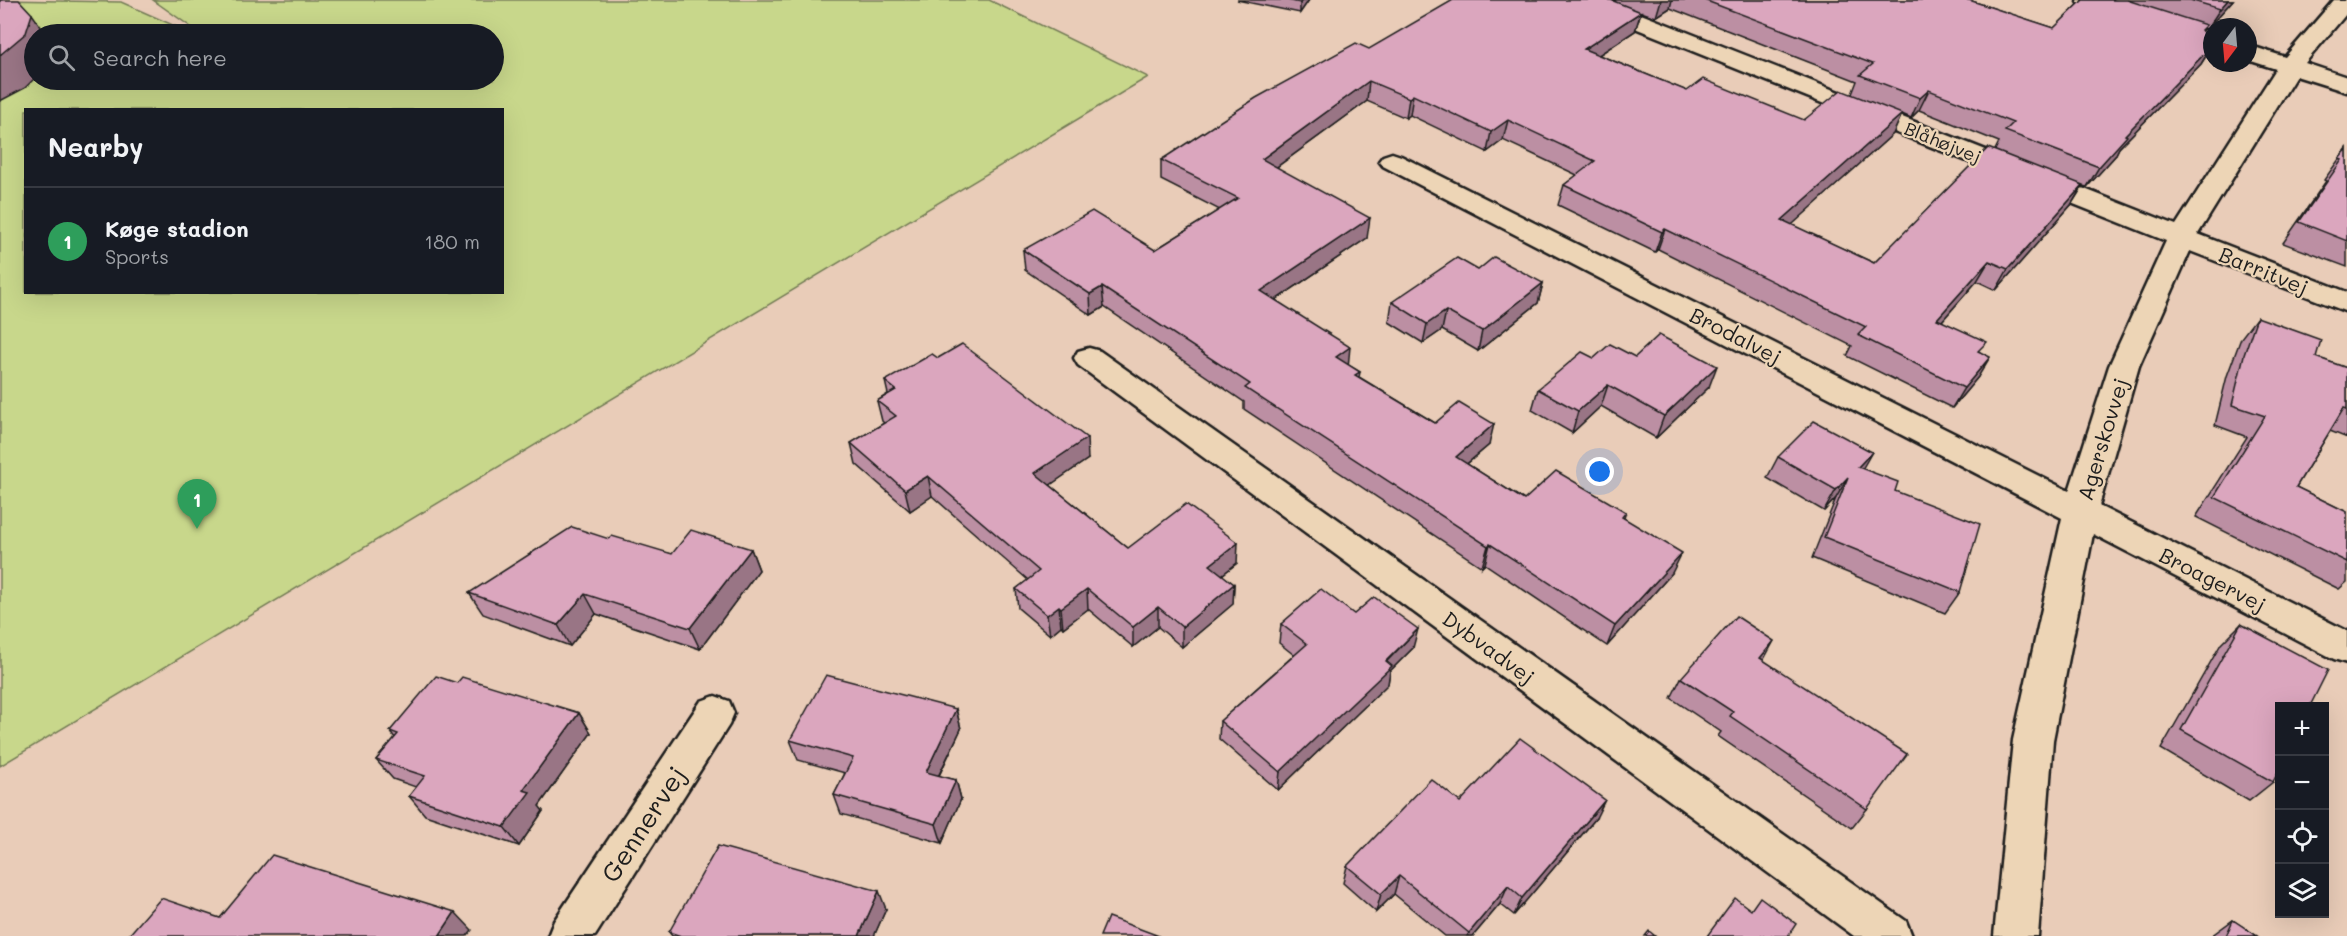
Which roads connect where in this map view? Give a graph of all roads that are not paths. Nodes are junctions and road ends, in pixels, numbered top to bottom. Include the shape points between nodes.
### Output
1 (2088, 0) edge
2 (2346, 0) edge
3 (1603, 4) edge
4 (2203, 38) edge
5 (2257, 55) edge
6 (2290, 66) junction
7 (2347, 85) edge
8 (1392, 161) dead end
9 (2182, 237) junction
10 (2347, 303) edge
11 (1089, 358) dead end
12 (2080, 511) junction
13 (2347, 648) edge
14 (716, 713) dead end
15 (570, 936) edge
16 (1890, 936) edge
17 (2016, 936) edge

1 - 4 street
2 - 6 street, Agerskovvej
3 - 9 street, Blåhøjvej
5 - 6 street
6 - 7 street
6 - 9 street, Agerskovvej
8 - 12 street, Brodalvej
9 - 10 street, Barritvej
9 - 12 street, Agerskovvej via 2124,366
11 - 16 street, Dybvadvej
12 - 13 street, Broagervej
12 - 17 street, Agerskovvej via 2032,740
14 - 15 street, Gennervej

